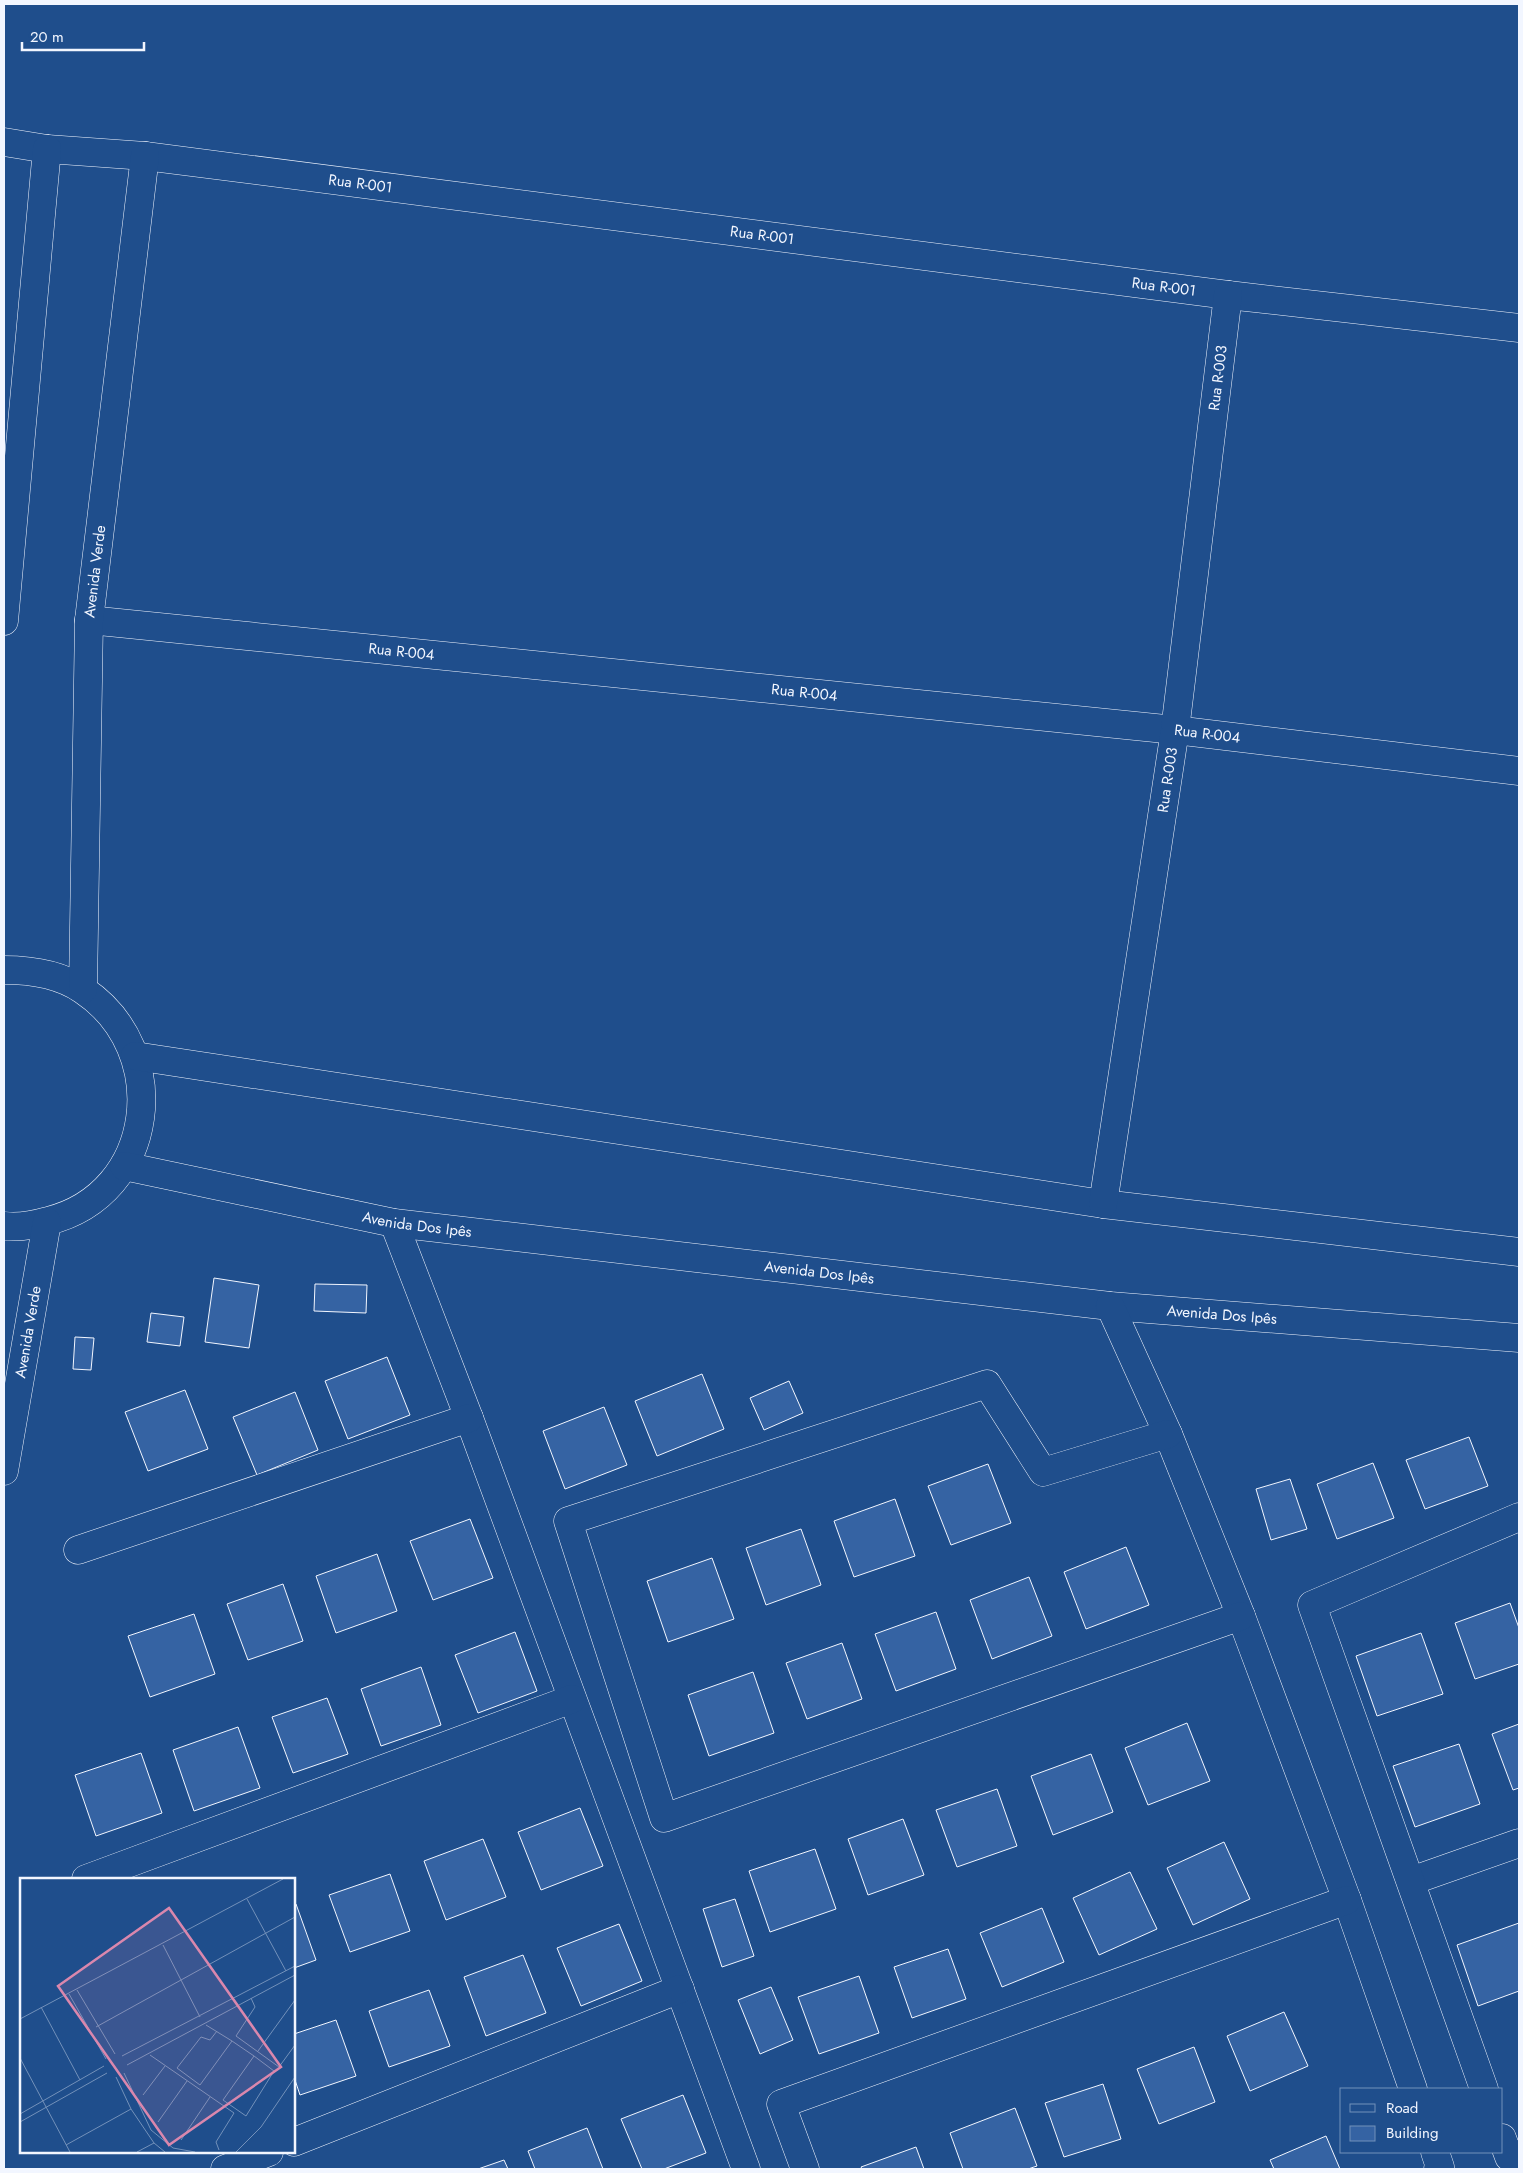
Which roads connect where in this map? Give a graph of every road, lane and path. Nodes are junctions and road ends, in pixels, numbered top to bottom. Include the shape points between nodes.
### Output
1 (4, 142) edge
2 (47, 150) junction
3 (145, 156) junction
4 (1228, 295) junction
5 (1519, 328) edge
6 (89, 620) junction
7 (4, 621) edge
8 (1175, 730) junction
9 (1519, 771) edge
10 (4, 970) edge
11 (83, 990) junction
12 (135, 1056) junction
13 (124, 1166) junction
14 (1103, 1204) junction
15 (46, 1222) junction
16 (394, 1223) junction
17 (4, 1226) edge
18 (1519, 1252) edge
19 (1110, 1306) junction
20 (1519, 1338) edge
21 (469, 1418) junction
22 (1168, 1434) junction
23 (4, 1471) edge
24 (1519, 1516) edge
25 (78, 1550) dead end
26 (1241, 1616) junction
27 (572, 1699) junction
28 (1519, 1843) edge
29 (89, 1878) edge
30 (1411, 1881) junction
31 (1347, 1900) junction
32 (680, 1989) junction
33 (1413, 2088) edge
34 (1484, 2088) edge
35 (1503, 2141) edge
36 (295, 2142) edge
37 (266, 2153) edge
38 (1435, 2153) edge
39 (1519, 2154) edge
40 (225, 2169) edge
41 (746, 2169) edge
42 (805, 2169) edge
43 (1438, 2169) edge

1 - 2 street, Rua R-001
2 - 3 street, Rua R-001
2 - 7 street
3 - 4 street, Rua R-001
3 - 6 street, Avenida Verde
4 - 5 street, Rua R-001
4 - 8 street, Rua R-003
6 - 8 street, Rua R-004
6 - 11 street, Avenida Verde
8 - 9 street, Rua R-004
8 - 14 street, Rua R-003
10 - 11 street via 28,970 57,977
11 - 12 street via 105,1008 123,1030
12 - 13 street via 142,1084 142,1113 136,1141
12 - 14 street
13 - 15 street via 107,1188 86,1206
13 - 16 street, Avenida Dos Ipês
14 - 18 street
15 - 17 street via 34,1226
15 - 23 street, Avenida Verde
16 - 19 street, Avenida Dos Ipês
16 - 21 street
19 - 20 street, Avenida Dos Ipês
19 - 22 street
21 - 25 street
21 - 27 street
22 - 26 street
22 - 26 street via 1043,1472 987,1384 568,1521 664,1818
24 - 30 street via 1312,1605
26 - 31 street
27 - 29 street
27 - 32 street
28 - 30 street
30 - 34 street
31 - 33 street
31 - 42 street via 781,2104
32 - 36 street
32 - 41 street
35 - 39 street via 1509,2158
37 - 40 street
38 - 43 street

